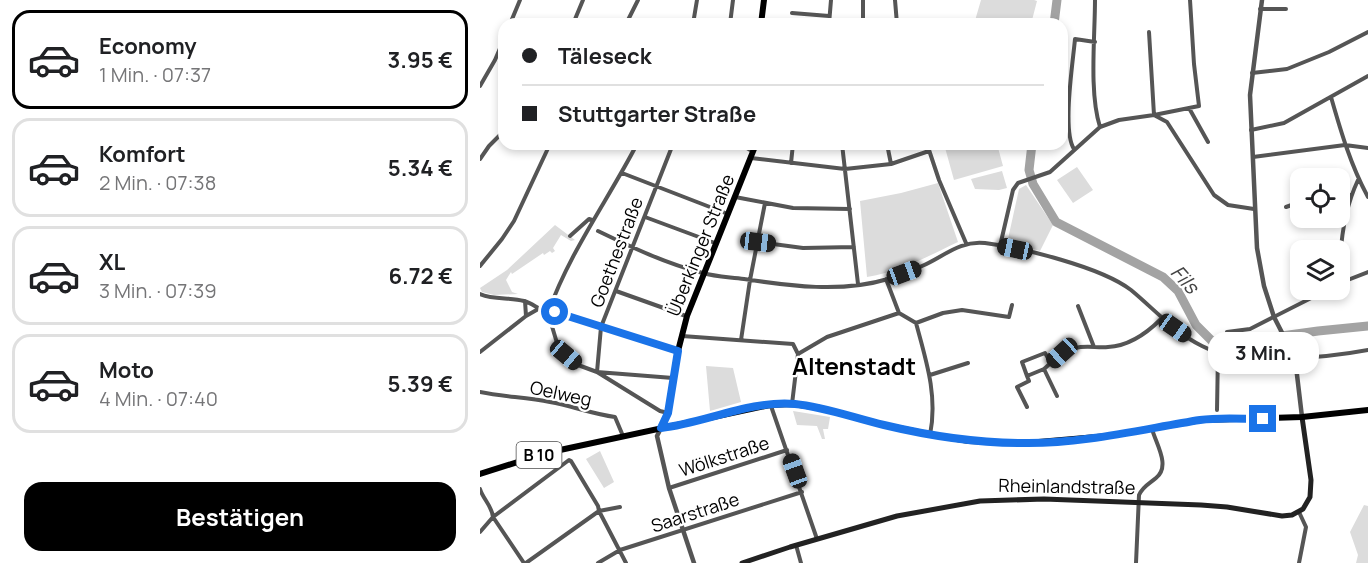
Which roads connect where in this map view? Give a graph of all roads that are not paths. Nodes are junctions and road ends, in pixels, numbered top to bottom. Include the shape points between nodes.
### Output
1 (520, 0) edge
2 (583, 0) edge
3 (638, 0) edge
4 (697, 0) edge
5 (733, 0) edge
6 (764, 0) edge
7 (831, 0) edge
8 (862, 0) edge
9 (895, 0) edge
10 (1095, 0) edge
11 (1190, 0) edge
12 (1262, 0) edge
13 (1260, 9) junction
14 (1286, 9) dead end
15 (792, 14) dead end
16 (829, 16) joint
17 (512, 18) edge
18 (576, 18) edge
19 (629, 18) edge
20 (694, 18) edge
21 (731, 18) edge
22 (762, 18) edge
23 (862, 18) edge
24 (896, 18) edge
25 (1149, 32) dead end
26 (1368, 32) edge
27 (1095, 42) junction
28 (498, 53) edge
29 (1252, 73) junction
30 (1368, 76) edge
31 (480, 86) edge
32 (1332, 97) junction
33 (1189, 108) junction
34 (1154, 115) junction
35 (1100, 127) junction
36 (1251, 130) junction
37 (498, 137) edge
38 (1208, 141) dead end
39 (1345, 145) junction
40 (1368, 148) edge
41 (1074, 149) junction
42 (547, 150) edge
43 (634, 150) edge
44 (671, 150) edge
45 (747, 150) edge
46 (754, 150) edge
47 (792, 150) edge
48 (843, 150) edge
49 (888, 150) edge
50 (929, 151) joint
51 (752, 155) junction
52 (1253, 157) junction
53 (480, 159) edge
54 (790, 163) junction
55 (891, 164) junction
56 (845, 168) junction
57 (622, 173) junction
58 (1358, 179) junction
59 (657, 186) junction
60 (1351, 195) joint
61 (735, 197) junction
62 (1368, 197) edge
63 (765, 203) junction
64 (1290, 206) edge
65 (1286, 207) dead end
66 (850, 209) junction
67 (1254, 209) junction
68 (729, 214) junction
69 (645, 217) junction
70 (592, 220) junction
71 (598, 231) dead end
72 (570, 236) dead end
73 (1340, 240) edge
74 (758, 242) junction
75 (966, 243) junction
76 (716, 244) junction
77 (1000, 246) junction
78 (633, 248) junction
79 (854, 248) junction
80 (480, 266) edge
81 (1368, 272) edge
82 (704, 273) junction
83 (886, 279) junction
84 (1350, 279) edge
85 (750, 280) junction
86 (858, 284) junction
87 (616, 291) junction
88 (480, 295) edge
89 (1307, 300) edge
90 (525, 301) junction
91 (1012, 305) dead end
92 (535, 306) junction
93 (1078, 306) dead end
94 (540, 308) junction
95 (548, 313) junction
96 (899, 313) junction
97 (526, 316) junction
98 (687, 316) junction
99 (1275, 316) junction
100 (1161, 319) junction
101 (916, 322) junction
102 (601, 327) junction
103 (1227, 332) dead end
104 (682, 336) junction
105 (741, 340) junction
106 (1094, 347) junction
107 (1368, 350) edge
108 (678, 351) junction
109 (480, 352) edge
110 (1218, 352) junction
111 (798, 354) junction
112 (1295, 358) junction
113 (968, 363) dead end
114 (1051, 363) junction
115 (1044, 369) junction
116 (597, 372) junction
117 (930, 375) junction
118 (1027, 376) junction
119 (673, 378) junction
120 (480, 392) edge
121 (1058, 396) dead end
122 (792, 404) junction
123 (770, 405) junction
124 (1027, 407) dead end
125 (1217, 410) dead end
126 (1368, 410) edge
127 (668, 413) junction
128 (1302, 417) junction
129 (661, 428) junction
130 (1152, 429) junction
131 (930, 435) junction
132 (624, 437) junction
133 (787, 450) junction
134 (480, 474) edge
135 (669, 488) junction
136 (480, 489) edge
137 (802, 492) junction
138 (1139, 502) junction
139 (620, 507) dead end
140 (599, 511) junction
141 (1299, 512) junction
142 (493, 517) junction
143 (682, 531) junction
144 (480, 532) edge
145 (817, 539) junction
146 (796, 545) junction
147 (620, 550) junction
148 (525, 563) edge
149 (598, 563) edge
150 (626, 563) edge
151 (694, 563) edge
152 (742, 563) edge
153 (801, 563) edge
154 (1136, 563) edge
155 (1299, 563) edge

1 - 17 street
2 - 18 street
3 - 19 street
4 - 20 street
5 - 21 street
6 - 22 main road
7 - 16 street
8 - 23 street
9 - 24 street
10 - 27 street
11 - 33 street via 1199,106
12 - 13 street
13 - 14 street
13 - 29 street
15 - 16 street
25 - 34 street
26 - 29 street via 1287,69
27 - 35 street
27 - 41 street via 1075,39 1069,127
28 - 31 street
29 - 36 street
30 - 32 street
32 - 36 street via 1284,123
32 - 39 street
33 - 34 street
33 - 38 street
34 - 35 street
34 - 67 street via 1167,122 1214,195 1228,204
35 - 41 street
36 - 52 street
37 - 53 street
39 - 40 street
39 - 52 street
39 - 58 street
41 - 77 street via 1050,172 1018,183 1012,190
42 - 80 street via 514,221
43 - 57 street
44 - 59 street, Goethestraße
45 - 51 street
46 - 51 main road, Überkinger Straße
47 - 54 street
48 - 56 street
49 - 55 street
50 - 55 street
50 - 75 street
51 - 54 street
51 - 61 main road, Überkinger Straße
52 - 67 street
54 - 56 street
55 - 56 street
56 - 66 street
57 - 59 street
57 - 70 street
58 - 60 street
58 - 62 street
59 - 68 street
59 - 69 street, Goethestraße
60 - 73 street
61 - 63 street
61 - 68 main road, Überkinger Straße
63 - 66 street via 793,208
63 - 74 street
64 - 65 street
66 - 79 street
67 - 99 street via 1264,286
68 - 76 main road, Überkinger Straße
69 - 76 street
69 - 78 street, Goethestraße
70 - 72 street
70 - 95 street
71 - 78 street
74 - 79 street via 803,248
74 - 85 street
75 - 77 street
75 - 83 street via 923,266
76 - 82 main road, Überkinger Straße
77 - 100 street via 1107,275 1130,289
78 - 82 street
78 - 87 street, Goethestraße
79 - 86 street
81 - 84 street
82 - 85 street
82 - 98 main road, Überkinger Straße
83 - 86 street
83 - 96 street
85 - 86 street via 800,287
85 - 105 street
87 - 98 street
87 - 102 street, Goethestraße
88 - 90 street
89 - 99 street
90 - 92 street
90 - 97 street
91 - 101 street via 1009,317 962,310
92 - 94 street
92 - 97 street
93 - 106 street
94 - 95 street
94 - 97 street
95 - 102 street
95 - 116 street via 557,343 566,355
96 - 101 street
96 - 111 street via 827,337
97 - 109 street
98 - 104 main road, Überkinger Straße
99 - 103 street via 1250,329
99 - 112 street
100 - 106 street via 1146,334 1129,342
100 - 110 street
101 - 117 street
102 - 108 street
102 - 116 street, Goethestraße
104 - 105 street
104 - 108 main road, Überkinger Straße
105 - 111 street via 793,344
106 - 114 street via 1074,348
107 - 112 street
108 - 119 main road, Überkinger Straße
110 - 112 street via 1250,359
110 - 125 street
111 - 122 street
112 - 128 street
113 - 117 street
114 - 115 street
114 - 118 street via 1045,353 1022,362
115 - 118 street
115 - 121 street
116 - 119 street
116 - 127 street
117 - 131 street via 934,414
118 - 124 street via 1029,381 1017,387
119 - 127 main road, Überkinger Straße
120 - 132 street, Oelweg via 553,402 615,417
122 - 123 main road, B 10
122 - 131 main road, B 10
123 - 129 main road, B 10
123 - 133 street
126 - 128 main road, B 10
127 - 129 main road, Überkinger Straße
128 - 130 main road, B 10 via 1202,420
128 - 141 main road via 1311,489 1307,504
129 - 132 main road, B 10
129 - 135 street via 657,436
130 - 131 main road, B 10 via 1027,443
130 - 138 street via 1163,470 1142,488
132 - 134 main road, B 10 via 546,453
133 - 135 street, Wölkstraße
133 - 137 street
135 - 143 street
136 - 142 street
137 - 143 street, Saarstraße
137 - 145 street
138 - 141 main road, Rheinlandstraße via 1227,507 1282,516
138 - 145 main road, Rheinlandstraße via 980,501 897,516
138 - 154 street
139 - 140 street
140 - 142 street via 569,460
140 - 147 street
140 - 148 street
141 - 155 street via 1306,526
142 - 144 street
142 - 148 street
143 - 147 street, Saarstraße
143 - 151 street
145 - 146 main road, Rheinlandstraße
146 - 152 main road, Rheinlandstraße
146 - 153 street
147 - 149 street, Saarstraße
147 - 150 street

